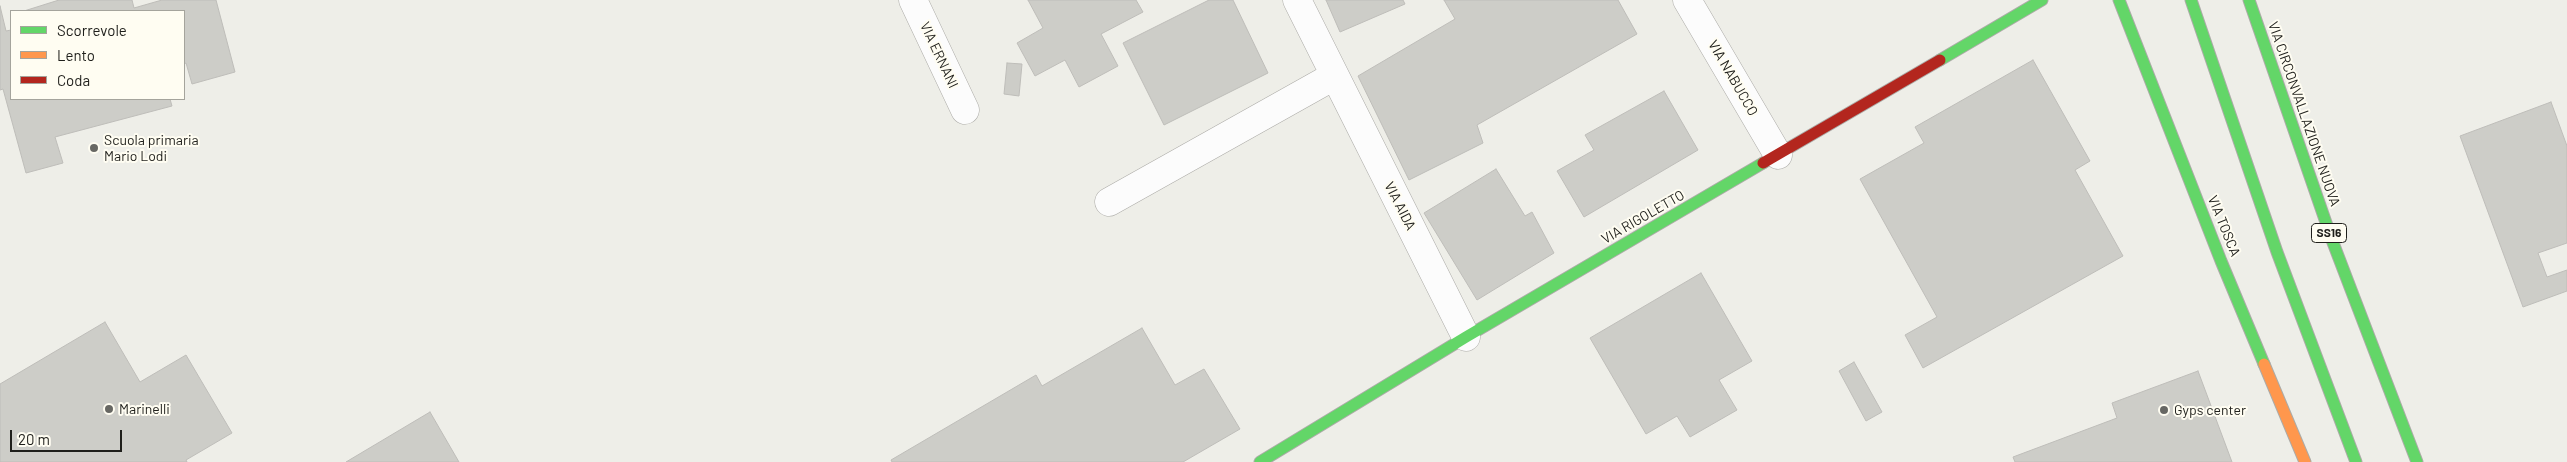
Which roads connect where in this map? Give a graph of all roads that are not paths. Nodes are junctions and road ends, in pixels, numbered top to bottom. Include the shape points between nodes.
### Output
1 (913, 0) edge
2 (1297, 0) edge
3 (1687, 0) edge
4 (2042, 0) edge
5 (2119, 0) edge
6 (2191, 0) edge
7 (2249, 0) edge
8 (1334, 76) junction
9 (964, 110) dead end
10 (1778, 155) junction
11 (1109, 202) dead end
12 (1466, 337) junction
13 (1260, 462) edge
14 (2305, 462) edge
15 (2356, 462) edge
16 (2417, 462) edge

1 - 9 street, VIA ERNANI
2 - 8 street, VIA AIDA
3 - 10 street, VIA NABUCCO
4 - 10 street, VIA RIGOLETTO
5 - 14 street, VIA TOSCA via 2221,261
6 - 15 street via 2277,252
7 - 16 street, VIA CIRCONVALLAZIONE NUOVA / SS16 via 2332,240
8 - 11 street
8 - 12 street, VIA AIDA
10 - 12 street, VIA RIGOLETTO
12 - 13 street, VIA RIGOLETTO

